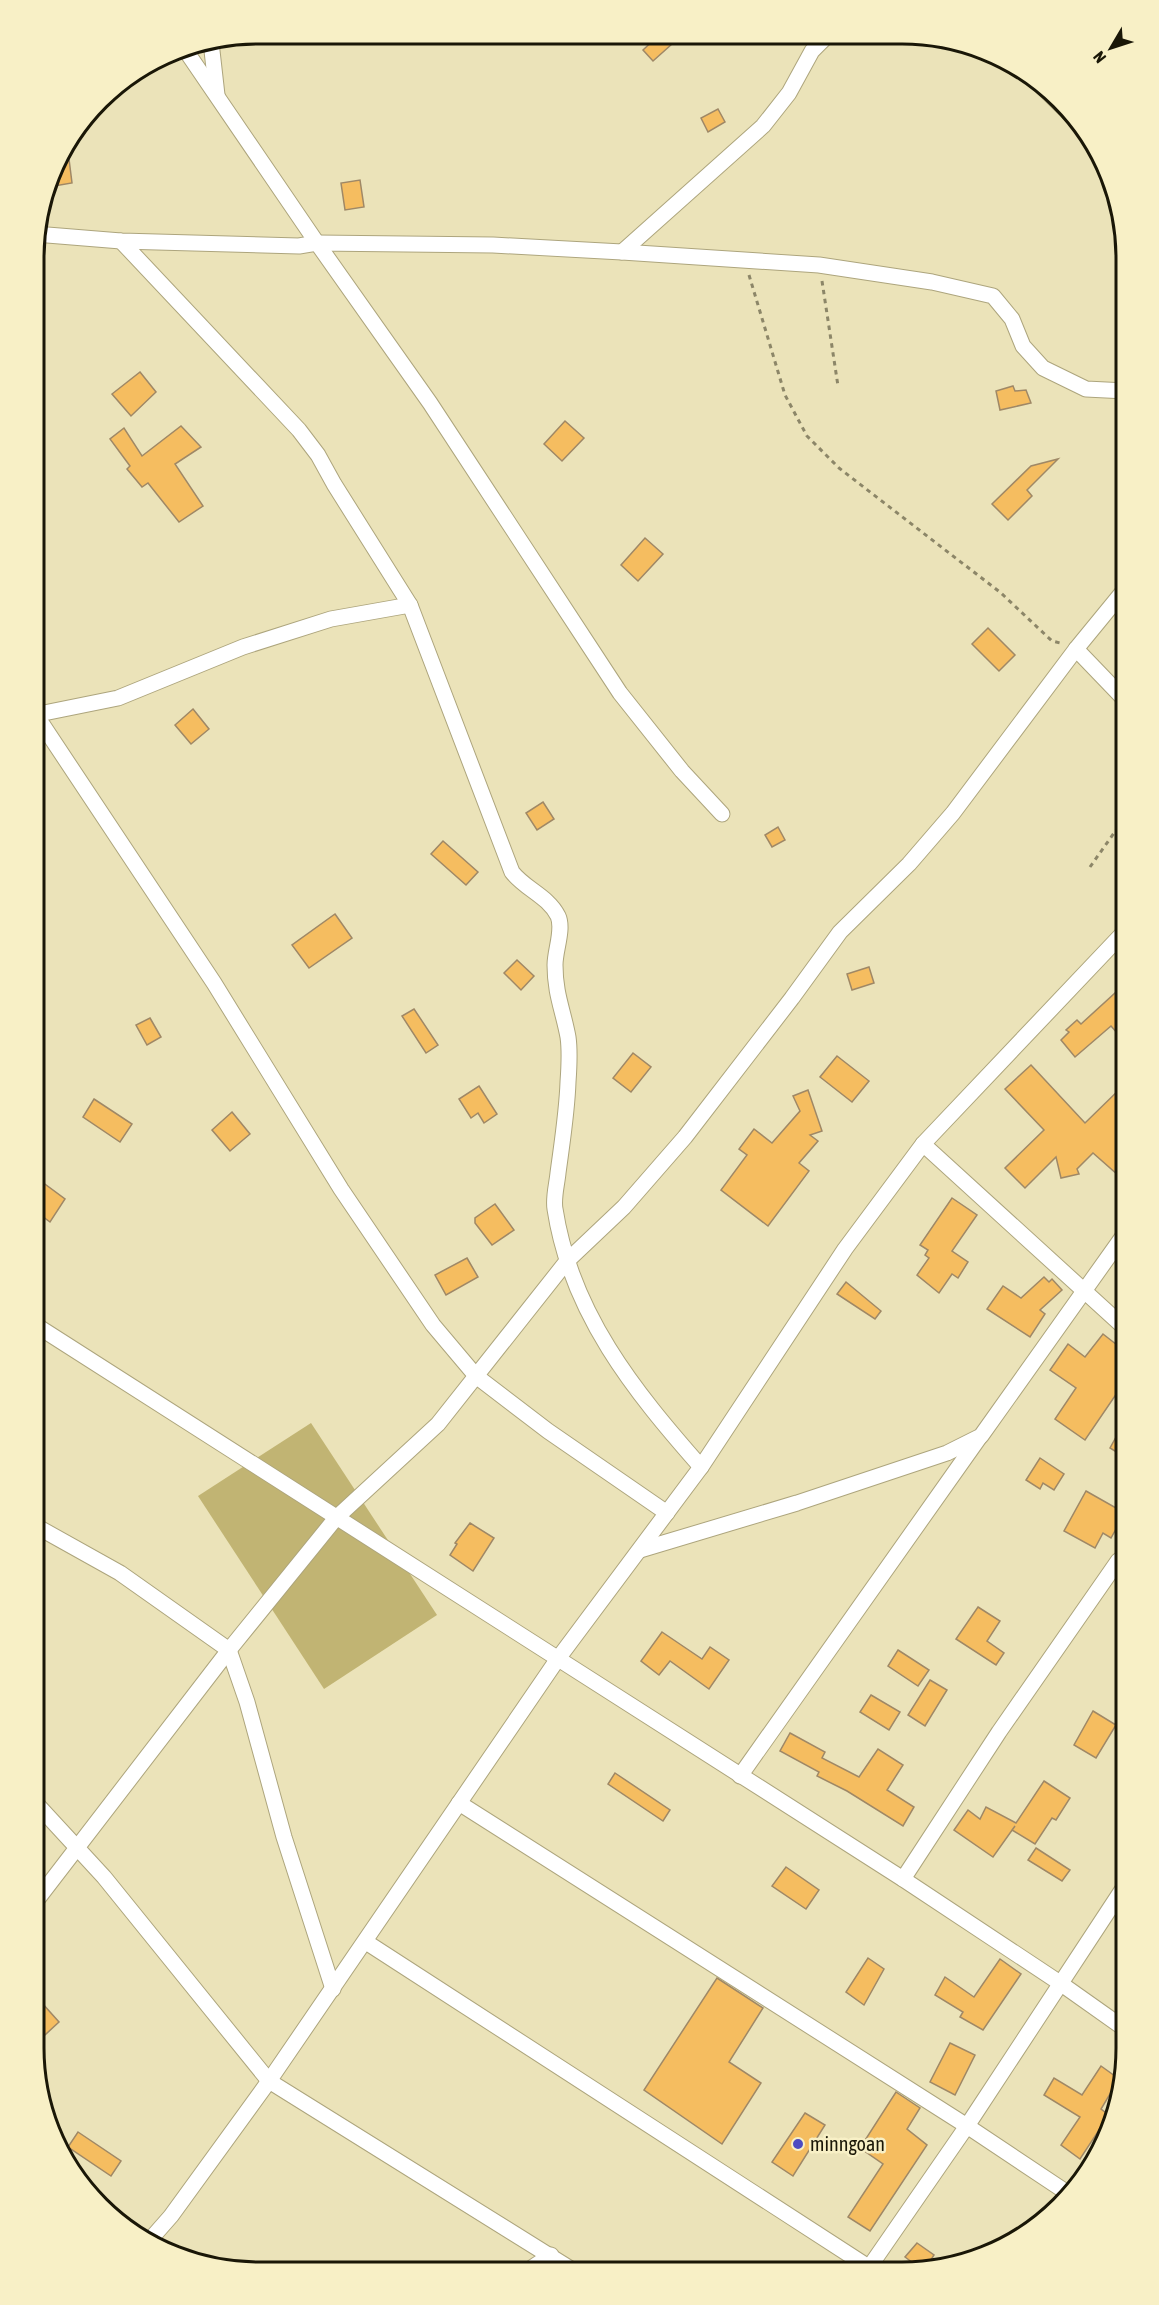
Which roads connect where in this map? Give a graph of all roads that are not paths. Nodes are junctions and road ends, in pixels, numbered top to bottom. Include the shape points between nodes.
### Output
1 (819, 44) edge
2 (211, 49) edge
3 (189, 55) edge
4 (217, 98) junction
5 (46, 228) edge
6 (45, 235) edge
7 (63, 237) junction
8 (121, 241) junction
9 (317, 243) junction
10 (622, 252) junction
11 (1116, 390) edge
12 (1116, 600) edge
13 (411, 605) junction
14 (1076, 649) junction
15 (1116, 691) edge
16 (44, 712) edge
17 (44, 728) edge
18 (722, 814) dead end
19 (1116, 940) edge
20 (922, 1144) junction
21 (1116, 1245) edge
22 (567, 1261) junction
23 (1084, 1292) junction
24 (1116, 1320) edge
25 (44, 1330) edge
26 (476, 1376) junction
27 (981, 1436) junction
28 (701, 1467) junction
29 (667, 1513) junction
30 (336, 1518) junction
31 (44, 1531) edge
32 (640, 1550) junction
33 (1116, 1565) edge
34 (229, 1650) junction
35 (557, 1660) junction
36 (740, 1776) junction
37 (459, 1803) junction
38 (44, 1811) edge
39 (79, 1847) junction
40 (903, 1879) junction
41 (44, 1891) edge
42 (1116, 1899) edge
43 (366, 1942) junction
44 (1060, 1983) junction
45 (333, 1989) junction
46 (1116, 2023) edge
47 (269, 2081) junction
48 (966, 2126) junction
49 (1061, 2189) edge
50 (154, 2235) edge
51 (551, 2255) junction
52 (540, 2262) edge
53 (561, 2262) edge
54 (856, 2262) edge
55 (876, 2262) edge

1 - 10 street via 789,93 763,126
2 - 4 street
3 - 4 street
4 - 9 street
5 - 7 street
6 - 7 street
7 - 8 street
8 - 9 street via 299,246
8 - 13 street via 299,430
9 - 10 street via 493,245
9 - 18 street via 430,403 620,693
10 - 11 street via 819,265 932,282 993,296 1012,319 1023,346 1042,368 1086,389
12 - 14 street
13 - 16 street via 331,619 243,647 118,698
13 - 22 street via 512,872 549,902 560,923 556,995 568,1039 568,1084 555,1207
14 - 15 street
14 - 22 street via 953,813 909,864 840,932 684,1137 624,1207
17 - 26 street via 214,983 341,1189 433,1325
19 - 20 street
20 - 23 street
20 - 28 street via 844,1249
21 - 23 street
22 - 26 street
22 - 28 street via 612,1355 648,1407
23 - 24 street
23 - 27 street
25 - 30 street
26 - 29 street
26 - 30 street via 438,1424
27 - 32 street via 947,1452 808,1500
27 - 36 street
28 - 29 street
29 - 32 street
30 - 34 street
30 - 35 street
31 - 34 street via 120,1573
32 - 35 street
33 - 40 street via 999,1732
34 - 39 street
34 - 45 street
35 - 36 street
35 - 37 street
36 - 40 street
37 - 43 street
37 - 48 street
38 - 39 street
39 - 41 street
39 - 47 street
40 - 44 street
42 - 44 street
43 - 45 street
43 - 54 street
44 - 46 street
44 - 48 street
45 - 47 street
47 - 50 street
47 - 51 street
48 - 49 street
48 - 55 street
51 - 52 street
51 - 53 street

